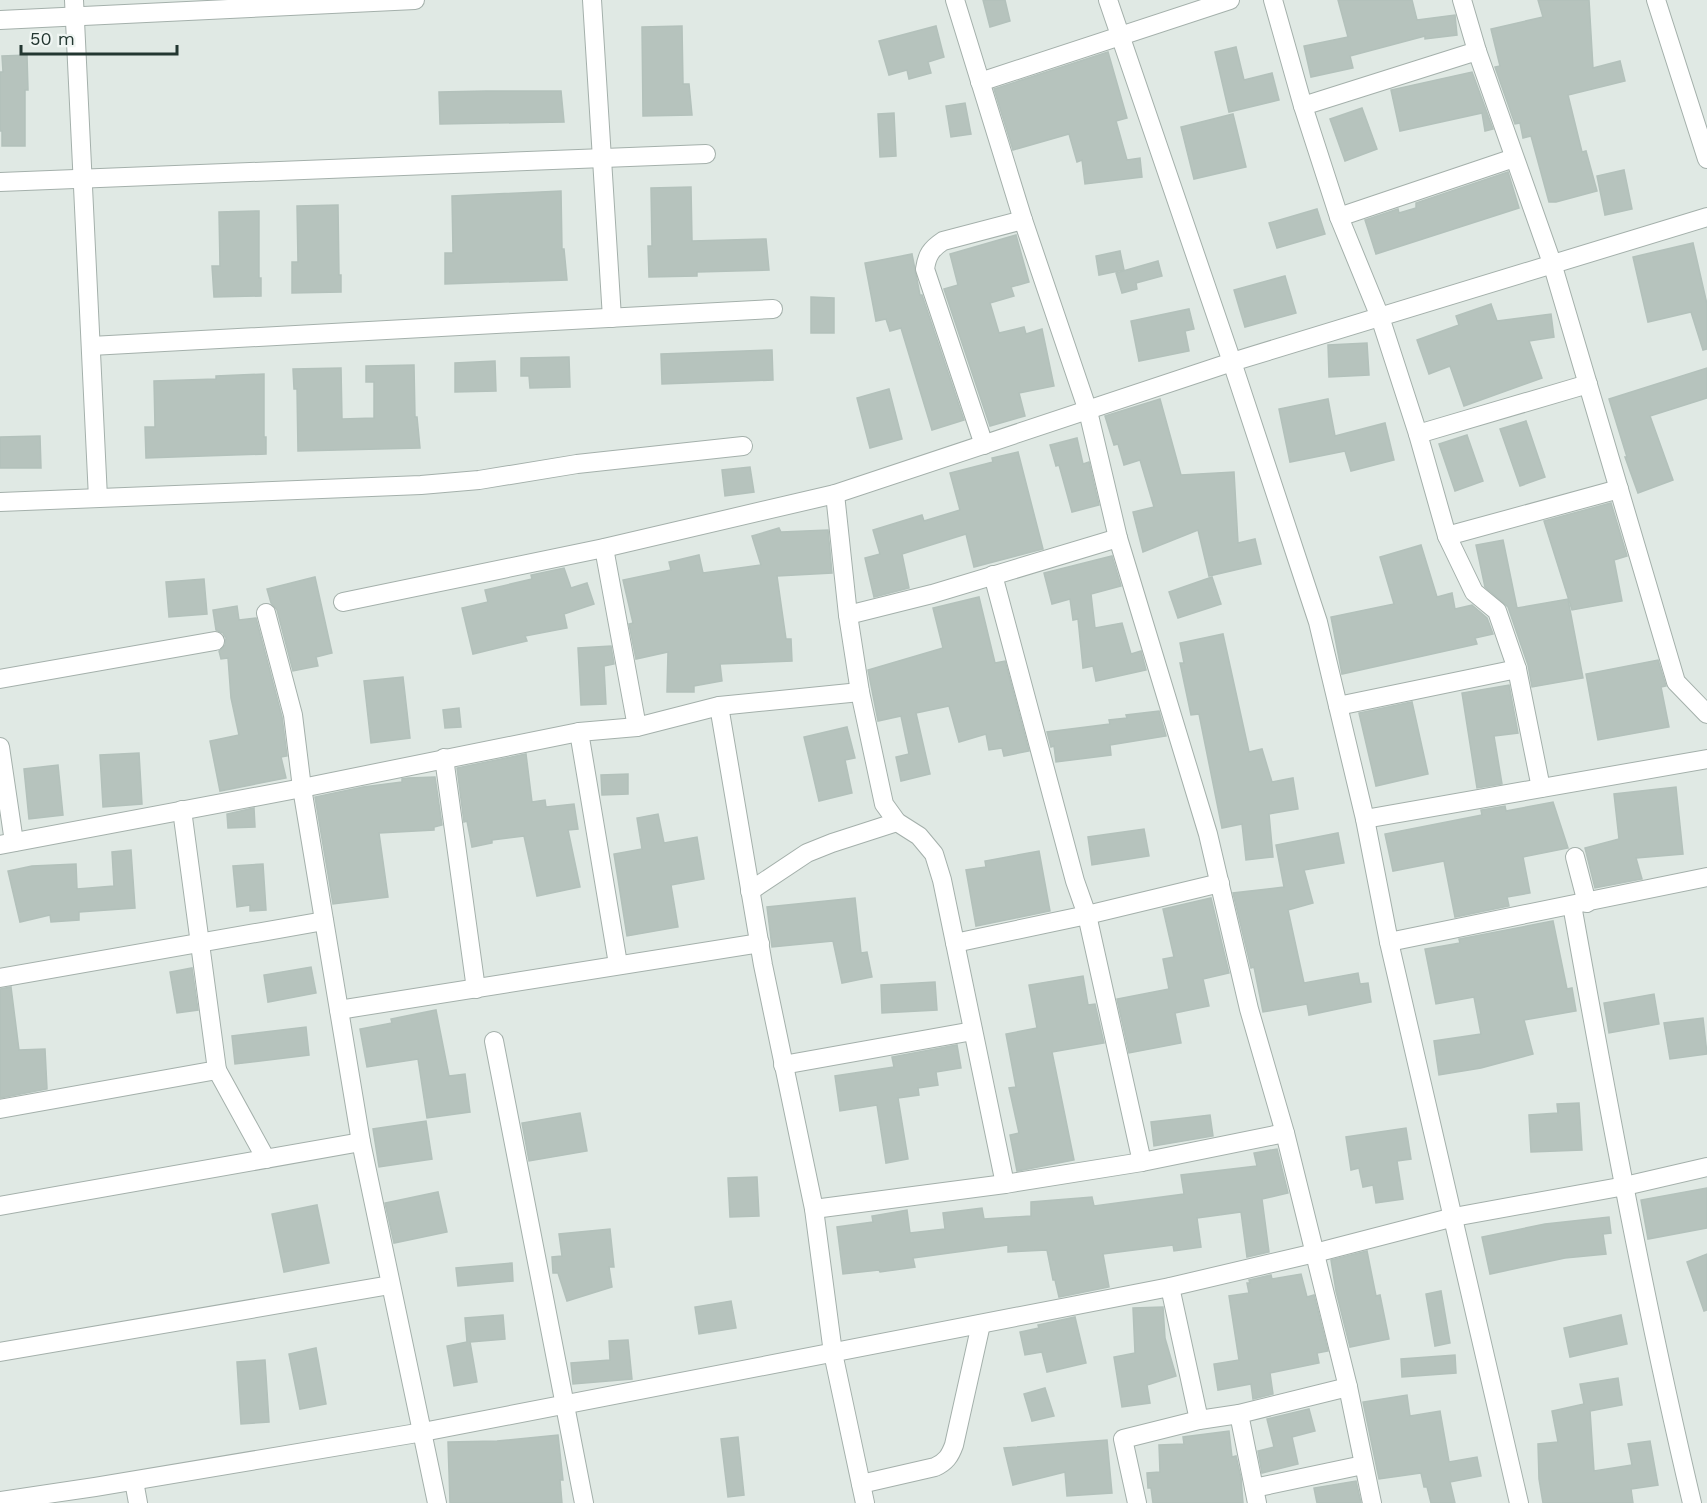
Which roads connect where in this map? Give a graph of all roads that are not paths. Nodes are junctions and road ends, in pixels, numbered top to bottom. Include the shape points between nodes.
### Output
1 (415, 0) edge
2 (592, 0) edge
3 (955, 0) edge
4 (1108, 0) edge
5 (1230, 0) edge
6 (1273, 0) edge
7 (1462, 0) edge
8 (1656, 0) edge
9 (75, 8) edge
10 (0, 20) edge
11 (1120, 37) junction
12 (1477, 51) junction
13 (980, 82) junction
14 (1303, 106) junction
15 (706, 154) dead end
16 (602, 158) junction
17 (1514, 158) junction
18 (1707, 159) edge
19 (83, 178) junction
20 (0, 182) edge
21 (1339, 217) junction
22 (1707, 217) edge
23 (1023, 220) junction
24 (1552, 263) junction
25 (773, 309) dead end
26 (1380, 317) junction
27 (612, 318) junction
28 (91, 346) junction
29 (1232, 362) junction
30 (1588, 384) junction
31 (1088, 411) junction
32 (1418, 434) junction
33 (984, 445) junction
34 (744, 446) dead end
35 (1619, 489) junction
36 (835, 494) junction
37 (98, 498) junction
38 (0, 502) edge
39 (1447, 536) junction
40 (1118, 538) junction
41 (604, 548) junction
42 (993, 575) junction
43 (343, 602) dead end
44 (266, 614) dead end
45 (848, 615) junction
46 (215, 640) dead end
47 (1517, 669) junction
48 (0, 679) edge
49 (860, 692) junction
50 (719, 706) junction
51 (1338, 706) junction
52 (1707, 714) edge
53 (637, 727) junction
54 (579, 732) junction
55 (0, 747) edge
56 (444, 758) junction
57 (1707, 759) edge
58 (302, 788) junction
59 (1541, 788) junction
60 (182, 810) junction
61 (1365, 819) junction
62 (897, 822) junction
63 (7, 843) edge
64 (1575, 857) dead end
65 (1707, 877) edge
66 (1220, 883) junction
67 (750, 891) junction
68 (1579, 904) junction
69 (1087, 915) junction
70 (324, 921) junction
71 (1389, 942) junction
72 (200, 943) junction
73 (760, 943) junction
74 (955, 943) junction
75 (618, 964) junction
76 (0, 978) edge
77 (476, 989) junction
78 (339, 1010) junction
79 (973, 1031) junction
80 (494, 1041) dead end
81 (783, 1065) junction
82 (217, 1070) junction
83 (0, 1109) edge
84 (1285, 1133) junction
85 (361, 1142) junction
86 (266, 1159) junction
87 (1142, 1162) junction
88 (1707, 1167) edge
89 (1005, 1184) junction
90 (1624, 1186) junction
91 (0, 1206) edge
92 (814, 1209) junction
93 (1454, 1217) junction
94 (1315, 1253) junction
95 (390, 1285) junction
96 (1170, 1287) junction
97 (981, 1324) junction
98 (0, 1352) edge
99 (833, 1353) junction
100 (1348, 1387) junction
101 (564, 1404) junction
102 (1239, 1414) junction
103 (1199, 1420) junction
104 (423, 1432) junction
105 (1363, 1465) junction
106 (134, 1480) junction
107 (861, 1484) junction
108 (1256, 1496) edge
109 (0, 1501) edge
110 (138, 1503) edge
111 (437, 1503) edge
112 (584, 1503) edge
113 (865, 1503) edge
114 (1137, 1503) edge
115 (1372, 1503) edge
116 (1520, 1503) edge
117 (1692, 1503) edge

1 - 9 street
2 - 16 street
3 - 13 street
4 - 11 street
5 - 11 street
6 - 14 street
7 - 12 street
8 - 18 street
9 - 10 street
9 - 19 street
11 - 13 street
11 - 29 street
12 - 14 street
12 - 17 street
13 - 23 street
14 - 21 street
15 - 16 street
16 - 19 street
16 - 27 street
17 - 21 street
17 - 24 street
19 - 20 street
19 - 28 street
21 - 26 street
22 - 24 street
23 - 31 street
23 - 33 street via 943,241 927,257 926,269
24 - 26 street
24 - 30 street
25 - 27 street
26 - 29 street
26 - 32 street
27 - 28 street
28 - 37 street
29 - 31 street
29 - 51 street via 1318,622
30 - 32 street
30 - 35 street
31 - 33 street
31 - 40 street
32 - 39 street
33 - 36 street
34 - 37 street via 421,485
35 - 39 street
35 - 52 street via 1676,682
36 - 41 street
36 - 45 street
37 - 38 street
39 - 47 street via 1474,592 1497,611
40 - 42 street
40 - 66 street
41 - 43 street
41 - 53 street
42 - 45 street
42 - 69 street
44 - 58 street via 293,715
45 - 49 street
46 - 48 street
47 - 51 street
47 - 59 street
49 - 50 street
49 - 62 street via 884,804
50 - 53 street
50 - 67 street
51 - 61 street
53 - 54 street
54 - 56 street
54 - 75 street
55 - 63 street
56 - 58 street
56 - 77 street
57 - 59 street
58 - 60 street
58 - 70 street
59 - 61 street
60 - 63 street
60 - 72 street
61 - 71 street
62 - 67 street via 807,853
62 - 74 street via 919,836 934,854
64 - 68 street
65 - 68 street
66 - 69 street
66 - 84 street
67 - 73 street
68 - 71 street
68 - 90 street
69 - 74 street
69 - 87 street
70 - 72 street
70 - 78 street
71 - 93 street
72 - 76 street
72 - 82 street
73 - 75 street
73 - 81 street
74 - 79 street
75 - 77 street
77 - 78 street
78 - 85 street
79 - 81 street
79 - 89 street
80 - 101 street
81 - 92 street
82 - 83 street
82 - 86 street
84 - 87 street
84 - 94 street
85 - 86 street
85 - 95 street
86 - 91 street
87 - 89 street
88 - 90 street
89 - 92 street
90 - 93 street
90 - 117 street
92 - 99 street
93 - 94 street
93 - 116 street
94 - 96 street
94 - 100 street
95 - 98 street
95 - 104 street
96 - 97 street
96 - 103 street
97 - 99 street
97 - 107 street via 949,1457 935,1467
99 - 101 street
99 - 107 street
100 - 102 street
100 - 105 street
101 - 104 street
101 - 112 street
102 - 103 street
102 - 108 street
103 - 114 street via 1123,1439
104 - 106 street
104 - 111 street
105 - 108 street
105 - 115 street
106 - 109 street
106 - 110 street
107 - 113 street

